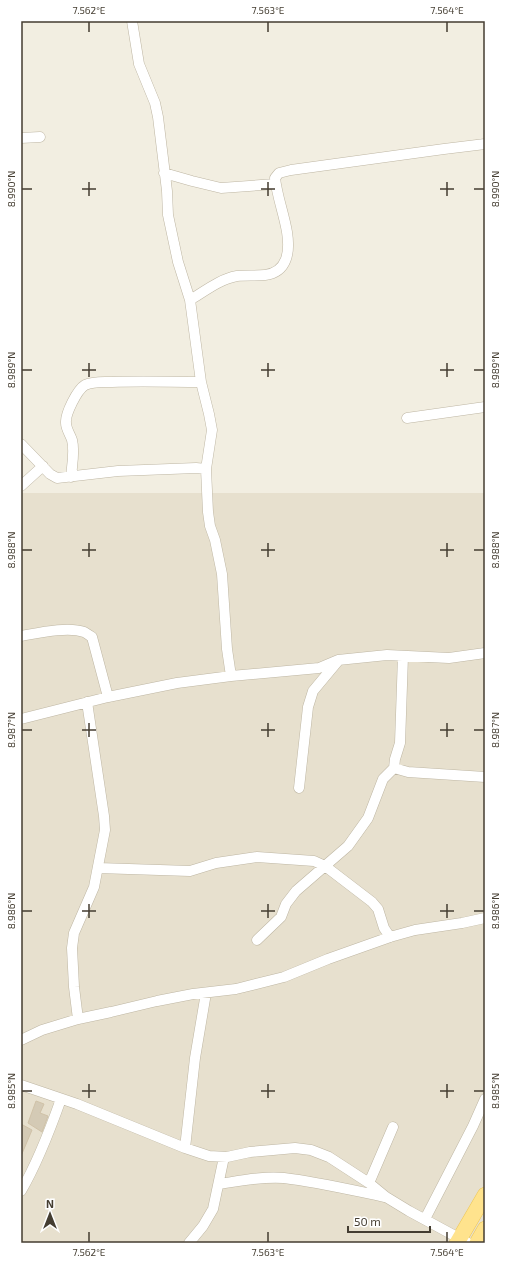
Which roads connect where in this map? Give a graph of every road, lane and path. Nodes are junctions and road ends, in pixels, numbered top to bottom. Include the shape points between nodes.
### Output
1 (132, 21) edge
2 (40, 137) dead end
3 (21, 138) edge
4 (485, 144) edge
5 (164, 173) junction
6 (275, 184) junction
7 (190, 300) junction
8 (202, 382) junction
9 (485, 407) edge
10 (408, 418) dead end
11 (21, 444) edge
12 (43, 466) junction
13 (206, 469) junction
14 (71, 477) junction
15 (21, 486) edge
16 (21, 636) edge
17 (485, 653) edge
18 (403, 656) junction
19 (338, 660) junction
20 (231, 676) junction
21 (108, 696) junction
22 (87, 702) junction
23 (21, 719) edge
24 (394, 768) junction
25 (485, 777) edge
26 (299, 788) dead end
27 (325, 866) junction
28 (98, 868) junction
29 (485, 918) edge
30 (390, 937) junction
31 (257, 940) dead end
32 (206, 993) junction
33 (78, 1019) junction
34 (21, 1040) edge
35 (21, 1085) edge
36 (61, 1099) junction
37 (485, 1099) edge
38 (393, 1127) dead end
39 (185, 1148) junction
40 (224, 1157) junction
41 (369, 1183) junction
42 (219, 1184) junction
43 (21, 1191) edge
44 (485, 1195) edge
45 (386, 1197) junction
46 (425, 1219) junction
47 (485, 1229) edge
48 (461, 1241) edge
49 (189, 1243) edge
50 (477, 1243) edge

1 - 5 street via 138,64 155,103
2 - 3 street
4 - 6 street via 291,170 280,173 275,178
5 - 6 street via 221,188
5 - 7 street via 168,215 178,262
6 - 7 street via 287,232 289,250 285,263 278,271 266,275 237,276 222,281
7 - 8 street
8 - 13 street via 212,430
8 - 14 street via 92,382 84,386 77,393 66,422 72,441
9 - 10 street
11 - 12 street
12 - 14 street via 58,478
12 - 15 street
13 - 14 street via 118,471
13 - 20 street via 210,526 222,574
16 - 21 street via 74,629 92,637
17 - 18 street via 449,658
18 - 19 street
18 - 24 street via 400,743
19 - 20 street via 319,668
19 - 26 street via 313,691 308,707
20 - 21 street
21 - 22 street
22 - 23 street
22 - 28 street via 105,830
24 - 25 street via 408,772
24 - 27 street via 383,780 368,818 348,846
27 - 28 street via 314,861 257,857 216,863 190,871
27 - 30 street via 372,902 378,909
27 - 31 street via 296,891 280,917
28 - 33 street via 94,887 74,933 72,948
29 - 30 street
30 - 32 street via 284,978
32 - 33 street
32 - 39 street via 195,1058
33 - 34 street via 42,1030
35 - 36 street
36 - 39 street
36 - 43 street
37 - 46 street
38 - 41 street
39 - 40 street via 209,1156
40 - 41 street via 295,1148 311,1150 329,1157
40 - 42 street
41 - 45 street
42 - 45 street via 248,1179 282,1178
42 - 49 street via 213,1209
44 - 48 main road
45 - 46 street
46 - 48 street
47 - 50 main road

